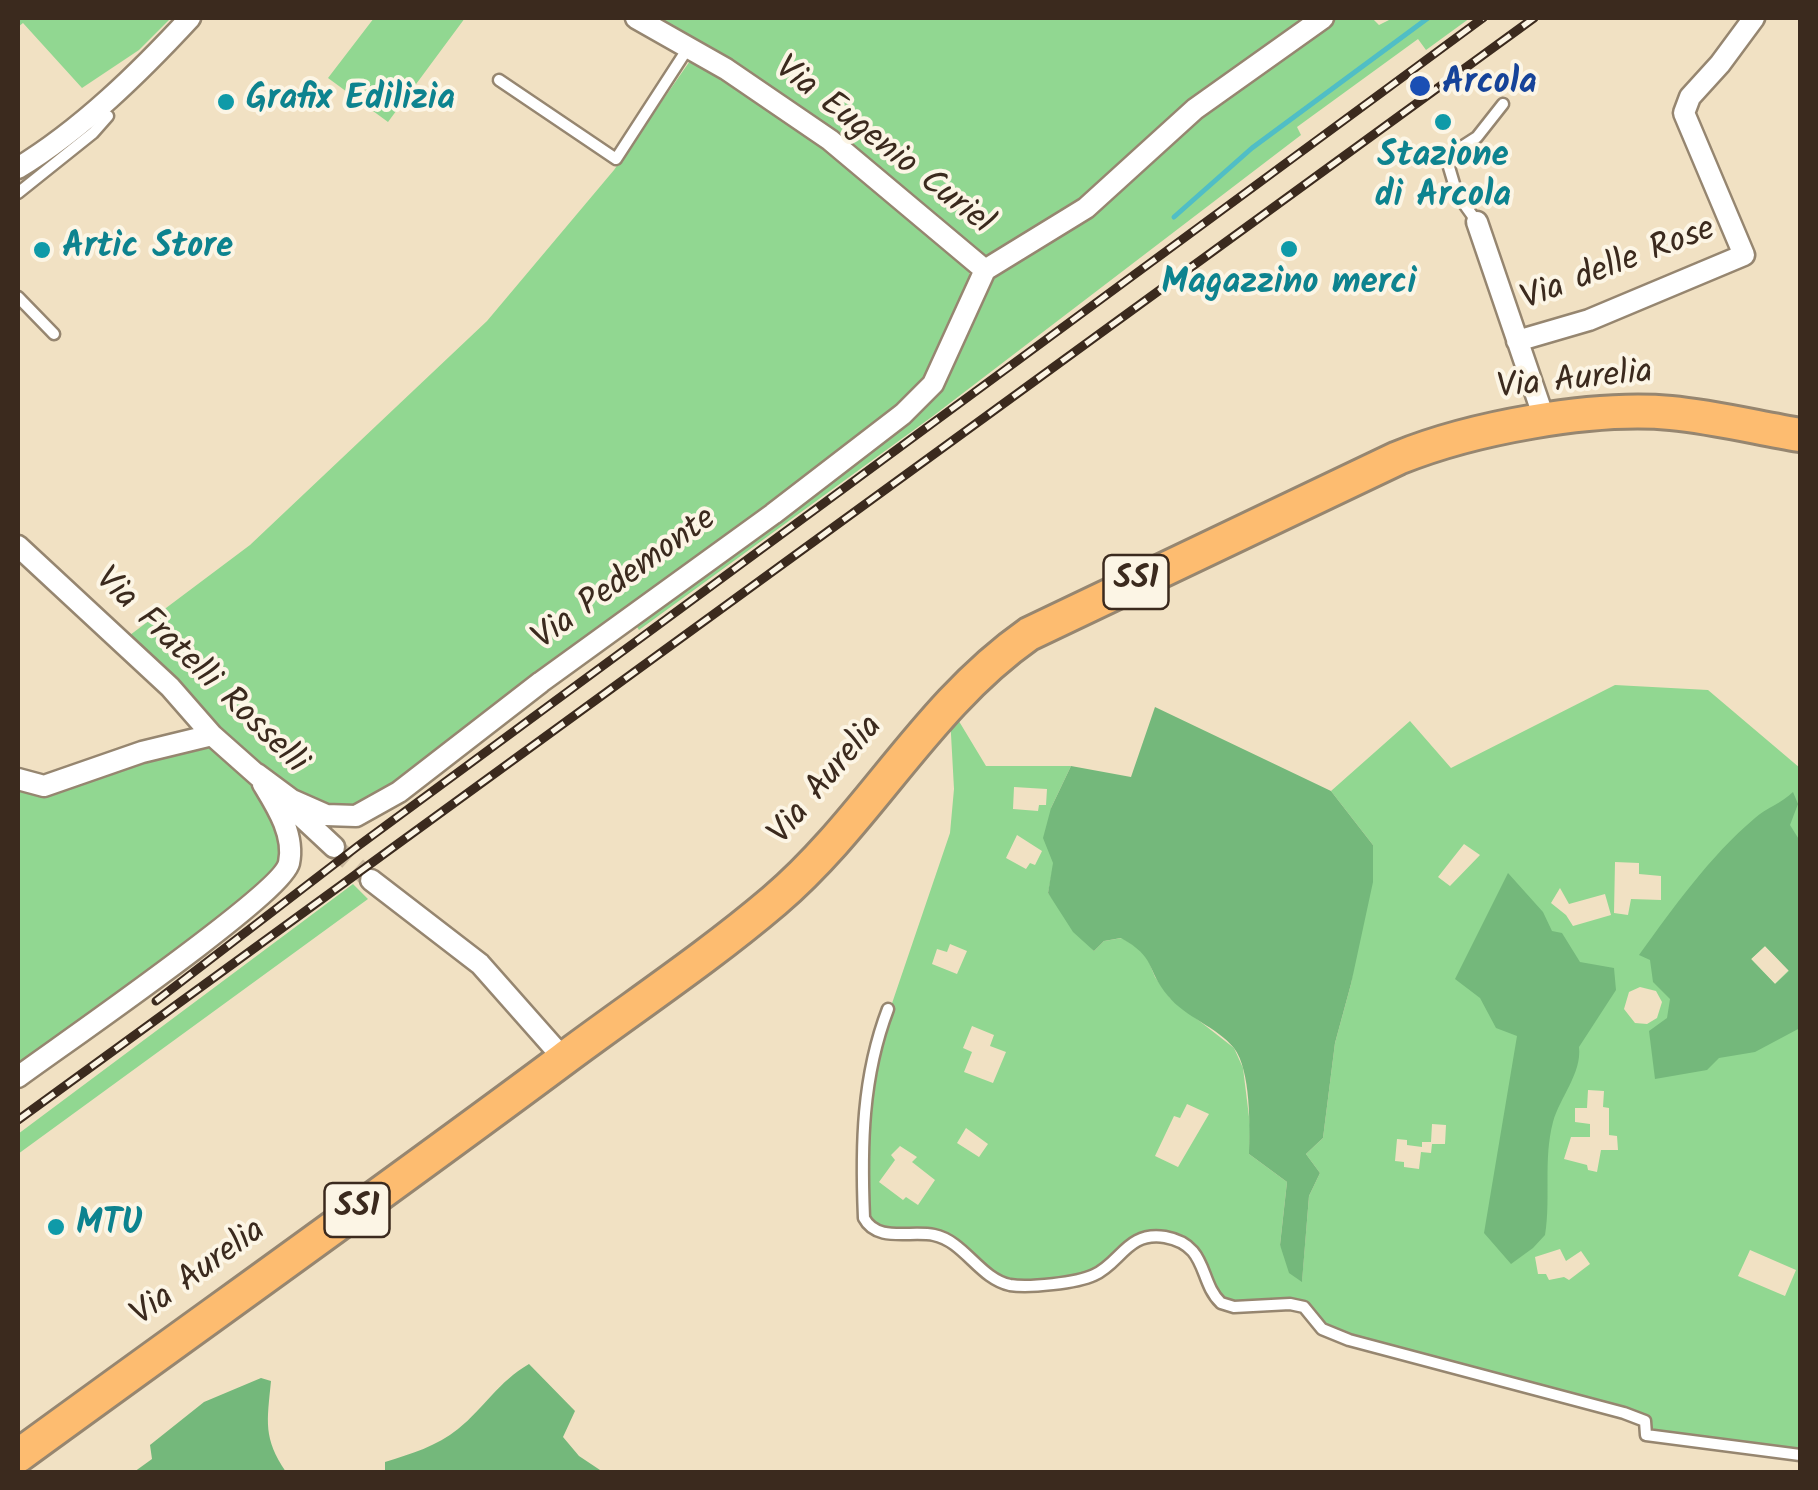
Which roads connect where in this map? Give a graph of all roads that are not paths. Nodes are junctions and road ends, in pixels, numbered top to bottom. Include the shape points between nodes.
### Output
1 (190, 18) edge
2 (636, 18) edge
3 (1322, 18) edge
4 (1754, 18) edge
5 (688, 47) junction
6 (498, 80) dead end
7 (1503, 104) dead end
8 (108, 116) dead end
9 (18, 168) edge
10 (18, 192) edge
11 (1477, 222) joint
12 (985, 270) junction
13 (18, 298) edge
14 (54, 334) dead end
15 (1518, 341) junction
16 (1545, 422) junction
17 (1800, 435) edge
18 (18, 546) edge
19 (212, 735) junction
20 (257, 774) junction
21 (18, 778) edge
22 (334, 847) tunnel mouth
23 (371, 880) tunnel mouth
24 (888, 1009) dead end
25 (564, 1059) junction
26 (18, 1077) edge
27 (1800, 1455) edge
28 (18, 1456) edge

1 - 9 street via 98,106
2 - 5 street, Via Eugenio Curiel
3 - 12 street via 1196,109 1086,208
4 - 15 street, Via delle Rose via 1684,113 1744,254 1588,320
5 - 6 lane via 616,159
5 - 12 street, Via Eugenio Curiel via 830,140
7 - 11 lane via 1477,137 1446,157 1457,194
8 - 10 lane
11 - 15 street
12 - 20 street, Via Pedemonte via 924,396 399,792 342,817 292,800
13 - 14 lane
15 - 16 street
16 - 17 main road, Via Aurelia / SS1 via 1670,413
16 - 25 main road, Via Aurelia / SS1 via 1445,441 1398,458 1029,634 958,692 798,880
18 - 19 street, Via Fratelli Rosselli via 170,687
19 - 20 street, Via Fratelli Rosselli
19 - 21 street via 44,786
20 - 22 street, Via Fratelli Rosselli
20 - 26 street via 280,812 290,848 289,866 278,881
23 - 25 street via 480,964
24 - 27 lane via 870,1064 862,1136 864,1218 878,1232 942,1238 1011,1285 1077,1280 1096,1274 1136,1241 1164,1237 1200,1259 1221,1303 1304,1307 1322,1329 1349,1340 1624,1412 1645,1421 1646,1435
25 - 28 main road, Via Aurelia / SS1

